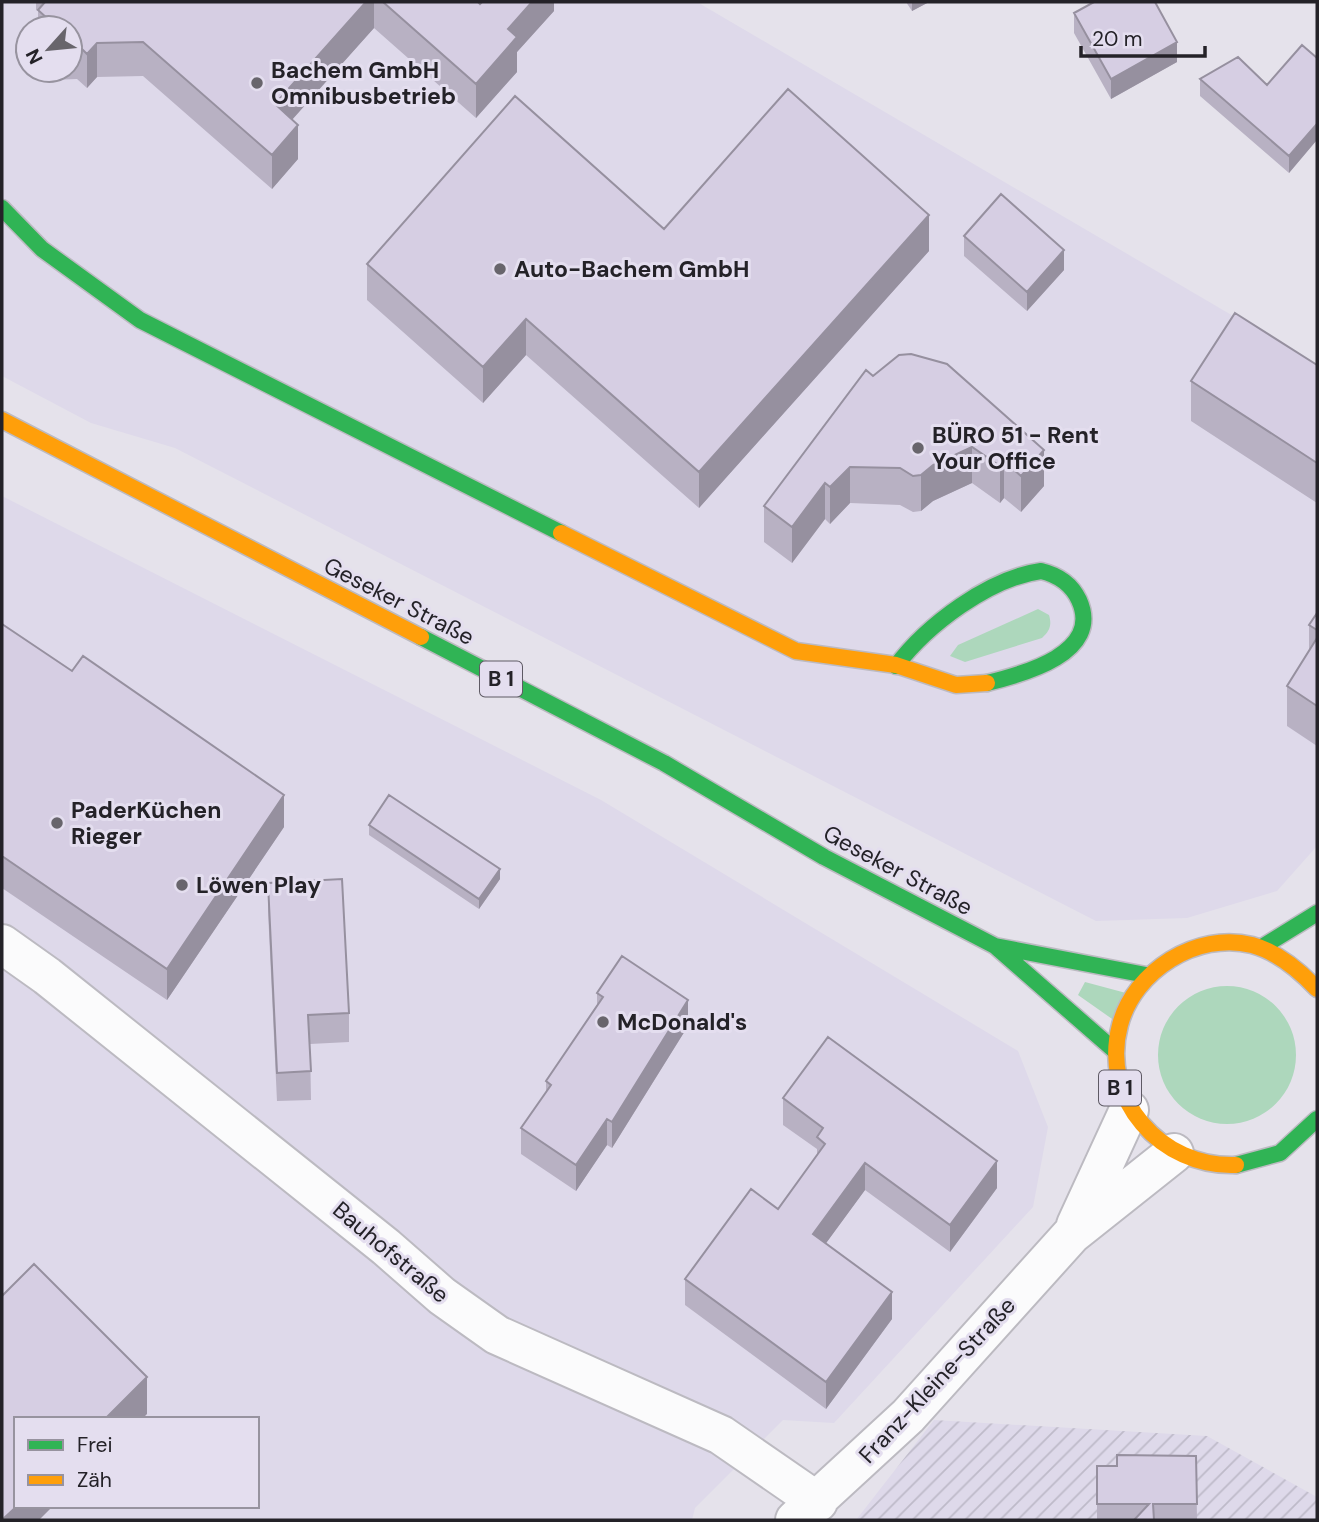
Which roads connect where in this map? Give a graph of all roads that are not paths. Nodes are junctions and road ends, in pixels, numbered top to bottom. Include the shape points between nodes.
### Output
1 (2, 208) edge
2 (2, 420) edge
3 (896, 666) junction
4 (1317, 913) edge
5 (2, 944) edge
6 (995, 946) junction
7 (1262, 947) junction
8 (1146, 975) junction
9 (1317, 989) edge
10 (1114, 1050) junction
11 (1129, 1110) junction
12 (1317, 1119) edge
13 (1287, 1149) junction
14 (1307, 1151) dead end
15 (1174, 1153) junction
16 (1072, 1234) junction
17 (807, 1511) edge

1 - 3 main road via 42,249 140,320 796,651
2 - 6 main road, Geseker Straße / B 1 via 664,763 824,857
3 - 3 main road via 970,687 1028,670 1070,649 1080,635 1079,598 1065,579 1054,573 1038,570 1023,575 974,599 916,640
4 - 7 main road
5 - 17 street, Bauhofstraße via 497,1335 721,1435
6 - 8 main road, Geseker Straße / B 1
6 - 10 main road, Geseker Straße / B 1
7 - 8 main road, B 1 via 1222,941 1184,949
7 - 9 main road, B 1 via 1296,965
8 - 10 main road, B 1 via 1118,1022
10 - 11 main road, B 1 via 1116,1078
11 - 15 main road, B 1 via 1149,1135
11 - 16 street, Franz-Kleine-Straße
12 - 13 main road, B 1
13 - 14 main road, B 1
13 - 15 main road, B 1 via 1238,1166 1204,1164
15 - 16 street, Franz-Kleine-Straße
16 - 17 street, Franz-Kleine-Straße via 908,1416

